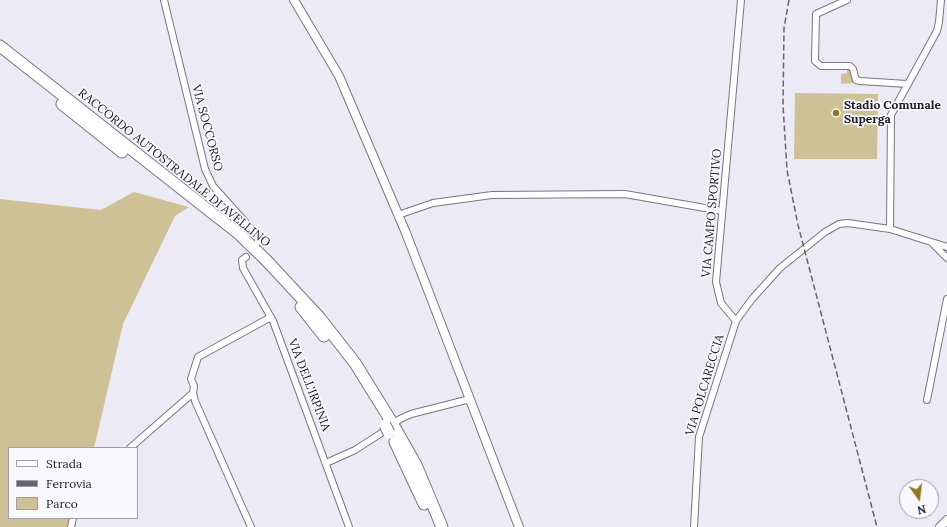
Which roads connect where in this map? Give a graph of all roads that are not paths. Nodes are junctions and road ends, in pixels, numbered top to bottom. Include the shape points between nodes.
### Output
1 (164, 0) edge
2 (294, 0) edge
3 (741, 0) edge
4 (847, 0) edge
5 (941, 0) edge
6 (0, 46) edge
7 (0, 56) edge
8 (907, 84) junction
9 (722, 210) junction
10 (398, 216) junction
11 (890, 229) junction
12 (931, 242) junction
13 (256, 245) dead end
14 (947, 247) edge
15 (246, 257) dead end
16 (947, 258) edge
17 (947, 299) edge
18 (271, 317) junction
19 (736, 321) junction
20 (193, 393) junction
21 (470, 399) junction
22 (927, 400) dead end
23 (390, 427) junction
24 (131, 447) edge
25 (326, 463) junction
26 (947, 520) edge
27 (251, 527) edge
28 (349, 527) edge
29 (434, 527) edge
30 (442, 527) edge
31 (519, 527) edge
32 (694, 527) edge
33 (940, 527) edge

1 - 13 street, VIA SOCCORSO via 204,169 213,186 257,235
2 - 10 street via 339,76
3 - 9 street, VIA CAMPO SPORTIVO
4 - 8 street via 816,14 815,61 822,66 850,66 856,80
5 - 8 street via 937,32
6 - 23 highway, RACCORDO AUTOSTRADALE DI AVELLINO via 239,234 266,260 319,316 354,363
7 - 23 highway, RACCORDO AUTOSTRADALE DI AVELLINO via 223,231 258,262 322,332
8 - 11 street via 891,116
9 - 10 street via 625,194 492,195 433,203
9 - 19 street, VIA CAMPO SPORTIVO via 716,282 721,303
10 - 21 street
11 - 12 street
11 - 19 street via 848,223 839,224 825,232 774,274
12 - 14 street
12 - 16 street
15 - 18 street, VIA DELL'IRPINIA via 242,260 243,268
17 - 22 street
18 - 20 street via 198,357 192,379
18 - 25 street, VIA DELL'IRPINIA
19 - 32 street, VIA POLCARECCIA via 699,436
20 - 24 street
20 - 27 street
21 - 25 street via 411,414 355,450
21 - 31 street
23 - 29 highway, RACCORDO AUTOSTRADALE DI AVELLINO
23 - 30 highway, RACCORDO AUTOSTRADALE DI AVELLINO via 416,465
25 - 28 street, VIA DELL'IRPINIA
26 - 33 street

